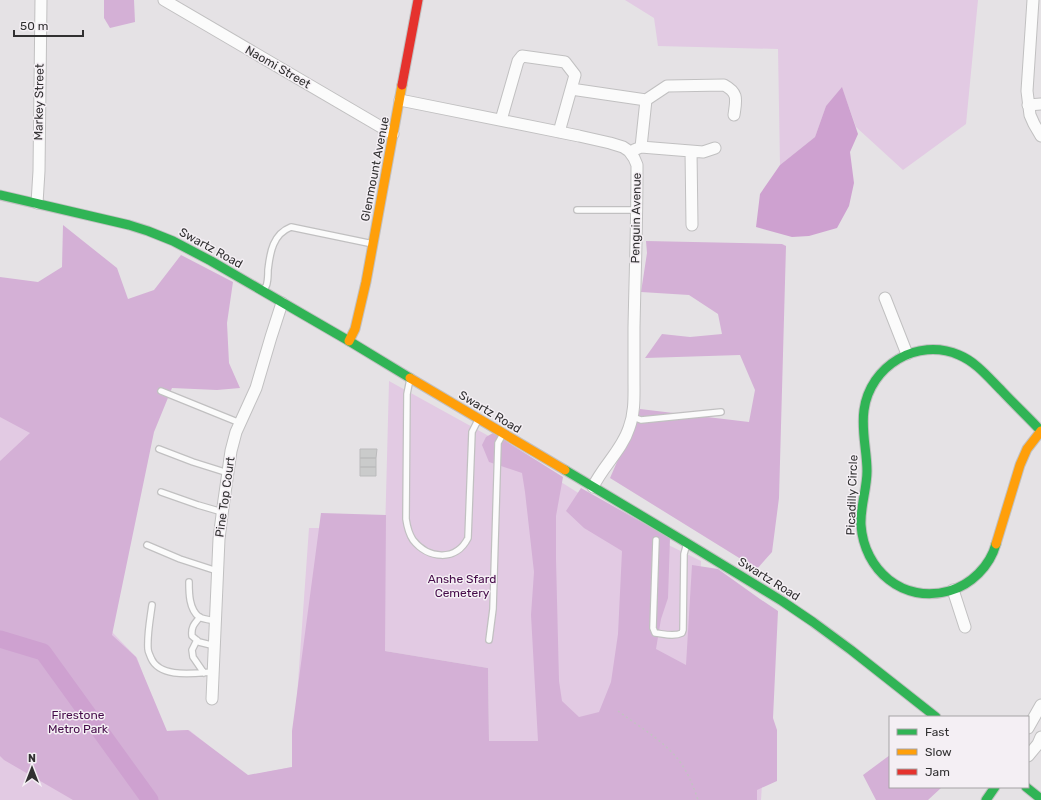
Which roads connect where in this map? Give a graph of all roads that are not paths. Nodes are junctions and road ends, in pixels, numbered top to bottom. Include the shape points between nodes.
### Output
1 (41, 0) edge
2 (164, 0) edge
3 (418, 0) edge
4 (1033, 0) edge
5 (571, 88) junction
6 (400, 100) junction
7 (646, 100) junction
8 (1041, 104) edge
9 (1028, 105) junction
10 (734, 115) dead end
11 (501, 120) junction
12 (559, 132) junction
13 (393, 134) junction
14 (1041, 136) edge
15 (641, 147) junction
16 (715, 148) dead end
17 (629, 151) junction
18 (691, 151) junction
19 (0, 195) edge
20 (36, 203) junction
21 (577, 210) dead end
22 (637, 210) junction
23 (692, 225) dead end
24 (373, 244) junction
25 (263, 292) junction
26 (885, 298) dead end
27 (282, 303) junction
28 (349, 341) junction
29 (907, 354) junction
30 (411, 379) junction
31 (161, 391) dead end
32 (721, 412) dead end
33 (633, 417) junction
34 (478, 419) junction
35 (240, 423) junction
36 (1041, 431) edge
37 (503, 434) junction
38 (159, 449) dead end
39 (228, 473) junction
40 (593, 487) junction
41 (161, 492) dead end
42 (222, 512) junction
43 (656, 540) dead end
44 (687, 543) junction
45 (147, 545) dead end
46 (217, 571) junction
47 (189, 582) dead end
48 (953, 590) junction
49 (152, 605) dead end
50 (200, 617) junction
51 (215, 621) junction
52 (965, 626) dead end
53 (197, 640) junction
54 (489, 640) dead end
55 (214, 646) junction
56 (209, 672) junction
57 (212, 699) dead end
58 (1041, 705) edge
59 (935, 716) edge
60 (1029, 726) edge
61 (1041, 737) edge
62 (1029, 755) edge
63 (994, 788) edge
64 (1027, 788) edge
65 (1041, 798) edge
66 (986, 800) edge

1 - 20 street, Markey Street
2 - 13 street, Naomi Street
3 - 6 street, Glenmount Avenue
4 - 9 street via 1027,78
5 - 7 street
5 - 11 street via 575,75 565,62 522,56 518,61
5 - 12 street
6 - 11 street
6 - 13 street, Glenmount Avenue
7 - 10 street via 667,86 724,85 732,89 736,97
7 - 15 street
8 - 9 street
9 - 14 street via 1030,115
11 - 12 street
12 - 17 street via 610,143
13 - 24 street, Glenmount Avenue
15 - 17 street
15 - 18 street
16 - 18 street via 703,152
17 - 22 street, Penguin Avenue via 637,165
18 - 23 street
19 - 20 street, Swartz Road
20 - 25 street, Swartz Road via 148,231 192,250
21 - 22 lane
22 - 33 street, Penguin Avenue
24 - 25 lane via 291,227 279,235 273,246
24 - 28 street, Glenmount Avenue via 359,314
25 - 27 street, Swartz Road
26 - 29 street
27 - 28 street, Swartz Road
27 - 35 street, Pine Top Court via 256,388
28 - 30 street, Swartz Road
29 - 36 street, Picadilly Circle via 934,350 953,353 967,359
29 - 48 street, Picadilly Circle via 884,368 872,385 864,404 867,471 861,518 862,541 877,570 899,587 928,594
30 - 34 street, Swartz Road
30 - 34 lane via 407,394 407,528 419,546 436,555 448,555 459,551 468,538 472,432
31 - 35 lane
32 - 33 lane via 641,420
33 - 40 street, Penguin Avenue via 623,442
34 - 37 street, Swartz Road
35 - 39 street, Pine Top Court via 231,451
36 - 48 street, Picadilly Circle via 1027,449 1020,465 992,556 974,578
37 - 40 street, Swartz Road
37 - 54 lane via 498,443 493,609
38 - 39 lane
39 - 42 street, Pine Top Court
40 - 44 street, Swartz Road
41 - 42 lane
42 - 46 street, Pine Top Court
43 - 44 lane via 653,628 655,633 673,635 679,635 683,630 684,554
44 - 59 street, Swartz Road via 808,619
45 - 46 lane
46 - 51 street, Pine Top Court
47 - 50 lane via 189,598 194,611
48 - 52 street
49 - 56 lane via 148,650 153,662 164,670 175,673
50 - 51 lane
50 - 53 lane via 191,630 192,636
51 - 55 street, Pine Top Court
53 - 55 lane
53 - 56 lane via 192,650 193,657
55 - 56 street, Pine Top Court
56 - 57 street, Pine Top Court
58 - 60 street
61 - 62 street
63 - 66 street
64 - 65 street

